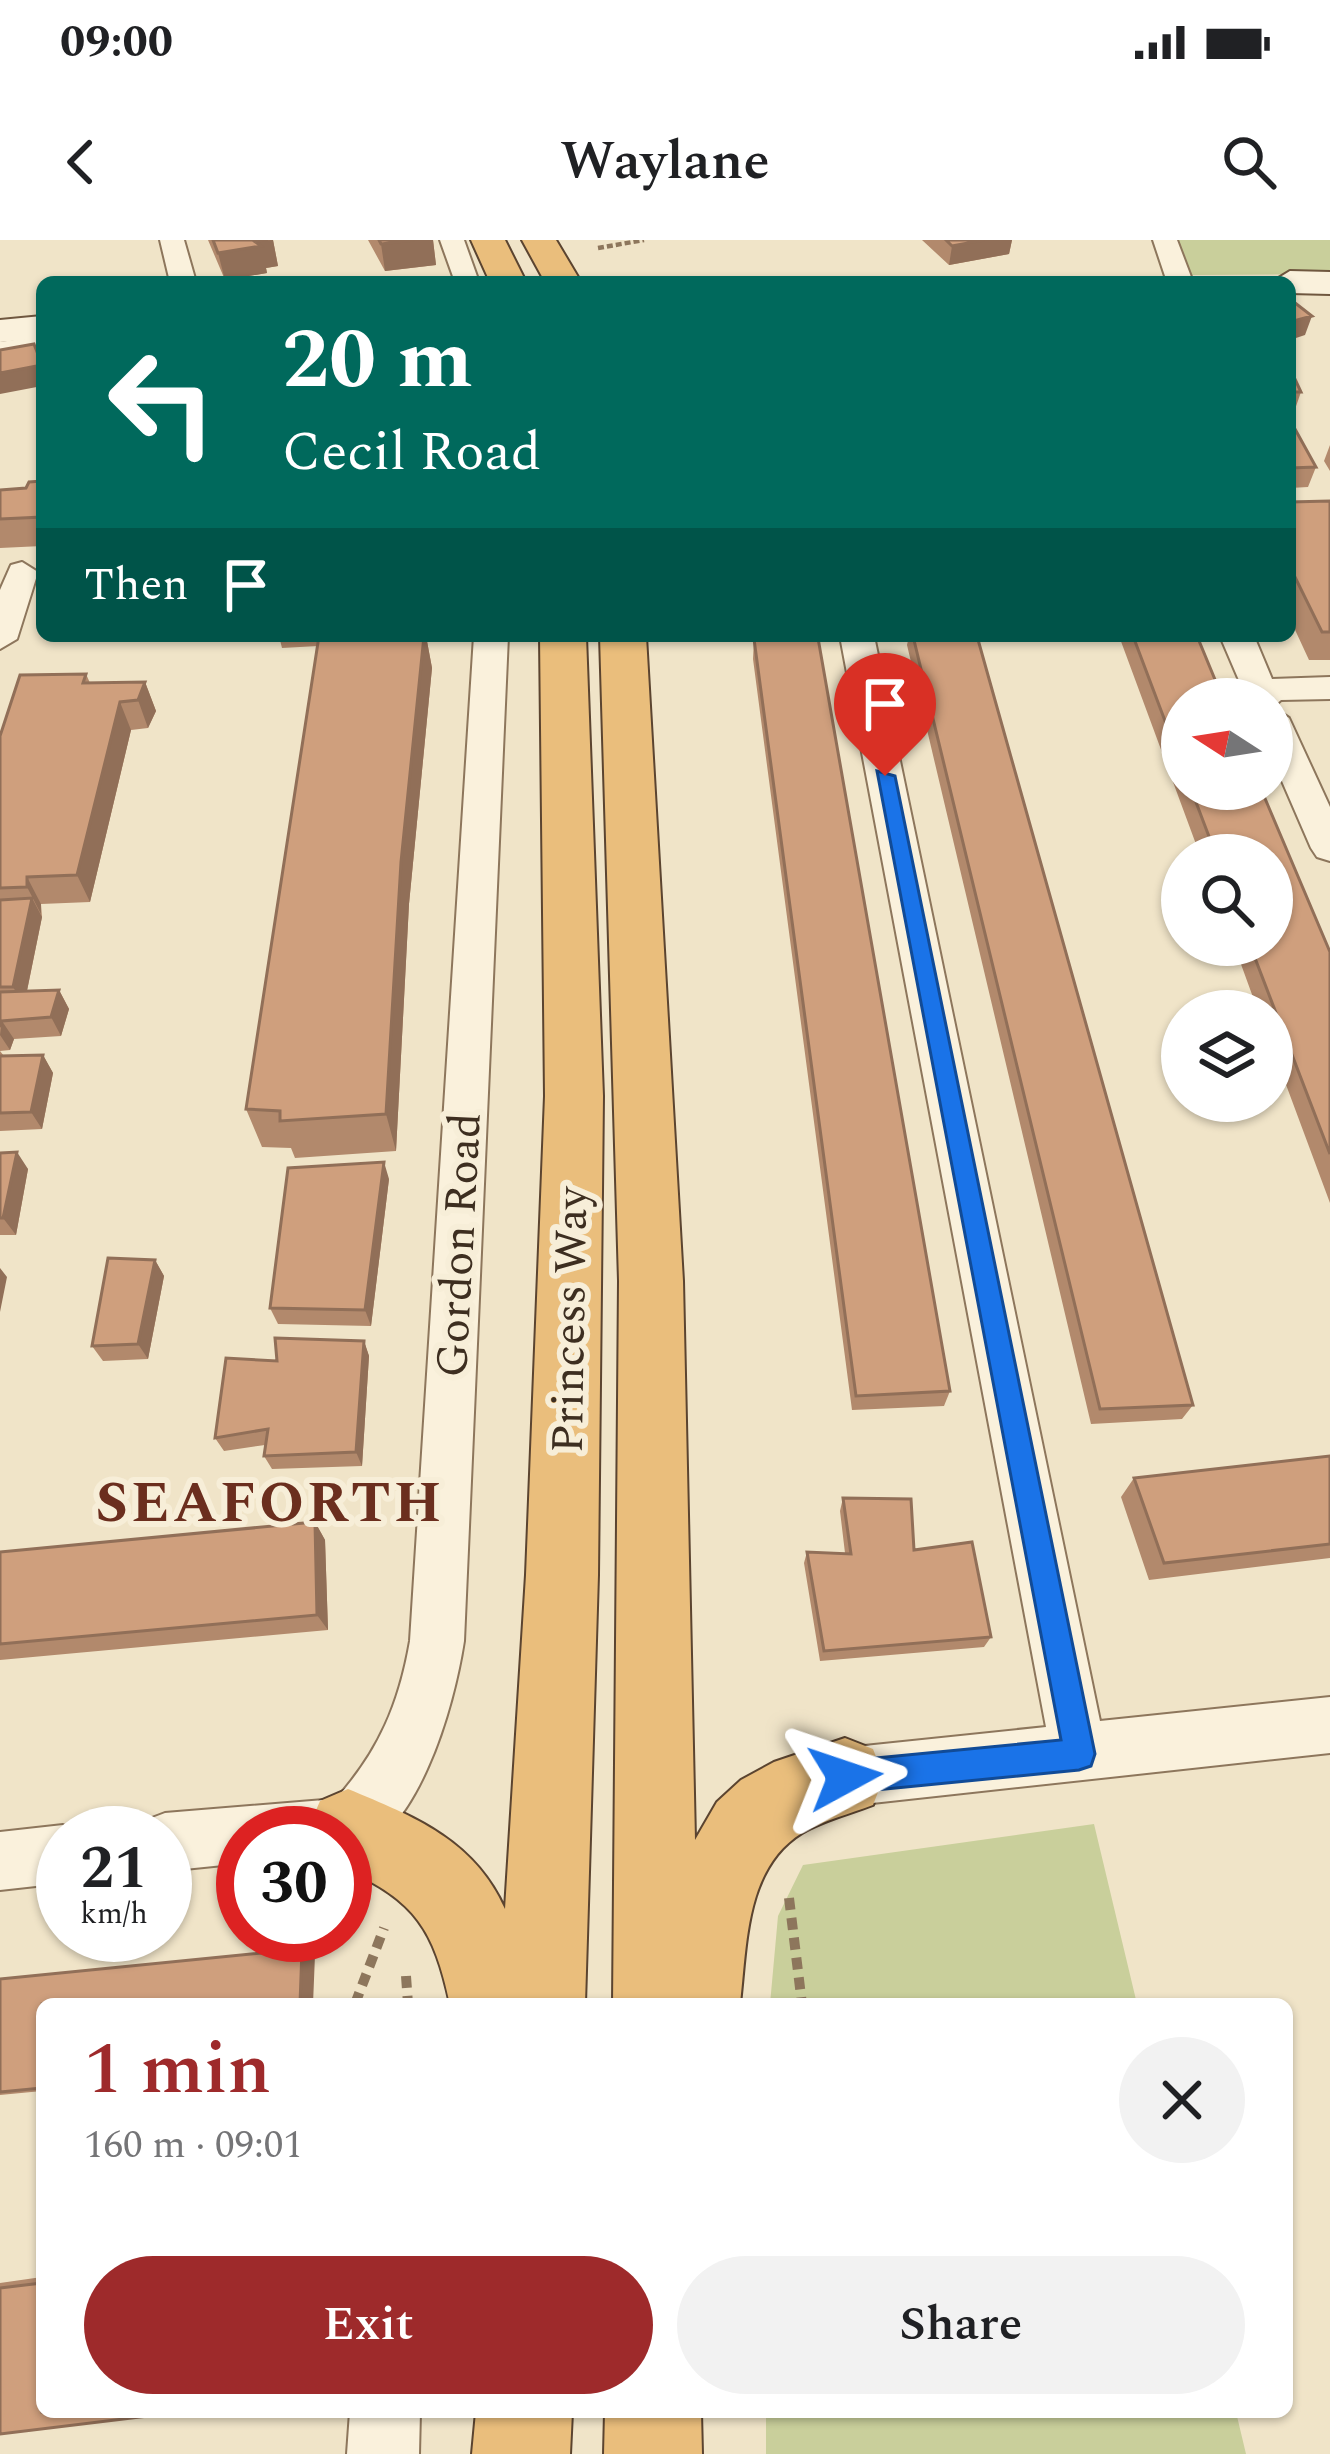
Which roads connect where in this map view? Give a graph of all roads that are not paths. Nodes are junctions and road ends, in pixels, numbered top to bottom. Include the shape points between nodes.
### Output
1 (172, 240) edge
2 (452, 240) edge
3 (488, 240) edge
4 (539, 240) edge
5 (1165, 240) edge
6 (458, 275) edge
7 (181, 276) edge
8 (505, 276) edge
9 (560, 276) edge
10 (1178, 276) edge
11 (1296, 282) edge
12 (1330, 283) edge
13 (36, 328) edge
14 (0, 331) edge
15 (36, 345) edge
16 (0, 350) edge
17 (21, 572) edge
18 (0, 639) edge
19 (491, 642) edge
20 (563, 642) edge
21 (623, 642) edge
22 (858, 642) edge
23 (1240, 642) edge
24 (1255, 678) edge
25 (1330, 688) edge
26 (1293, 696) edge
27 (1293, 765) edge
28 (1330, 848) edge
29 (1330, 1725) edge
30 (1079, 1754) junction
31 (845, 1777) joint
32 (370, 1806) edge
33 (372, 1840) edge
34 (36, 1857) edge
35 (0, 1861) edge
36 (491, 1998) edge
37 (542, 1998) edge
38 (656, 1998) edge
39 (698, 1998) edge
40 (385, 2418) edge
41 (524, 2418) edge
42 (653, 2418) edge
43 (383, 2454) edge
44 (521, 2454) edge
45 (652, 2454) edge

1 - 7 street
2 - 6 street
3 - 8 highway
4 - 9 highway
5 - 10 street
11 - 12 main road
13 - 14 main road
15 - 16 street
17 - 18 street
19 - 32 street, Gordon Road via 436,1641 419,1731
20 - 37 highway, Princess Way via 574,1096
21 - 38 highway, Princess Way via 652,1304
22 - 30 street
23 - 24 street
25 - 26 street
27 - 28 street
29 - 30 street
30 - 31 street
31 - 39 highway via 798,1787 763,1806 739,1834 715,1904
33 - 36 highway via 422,1862 448,1886 469,1916
34 - 35 street
40 - 43 street
41 - 44 highway
42 - 45 highway

